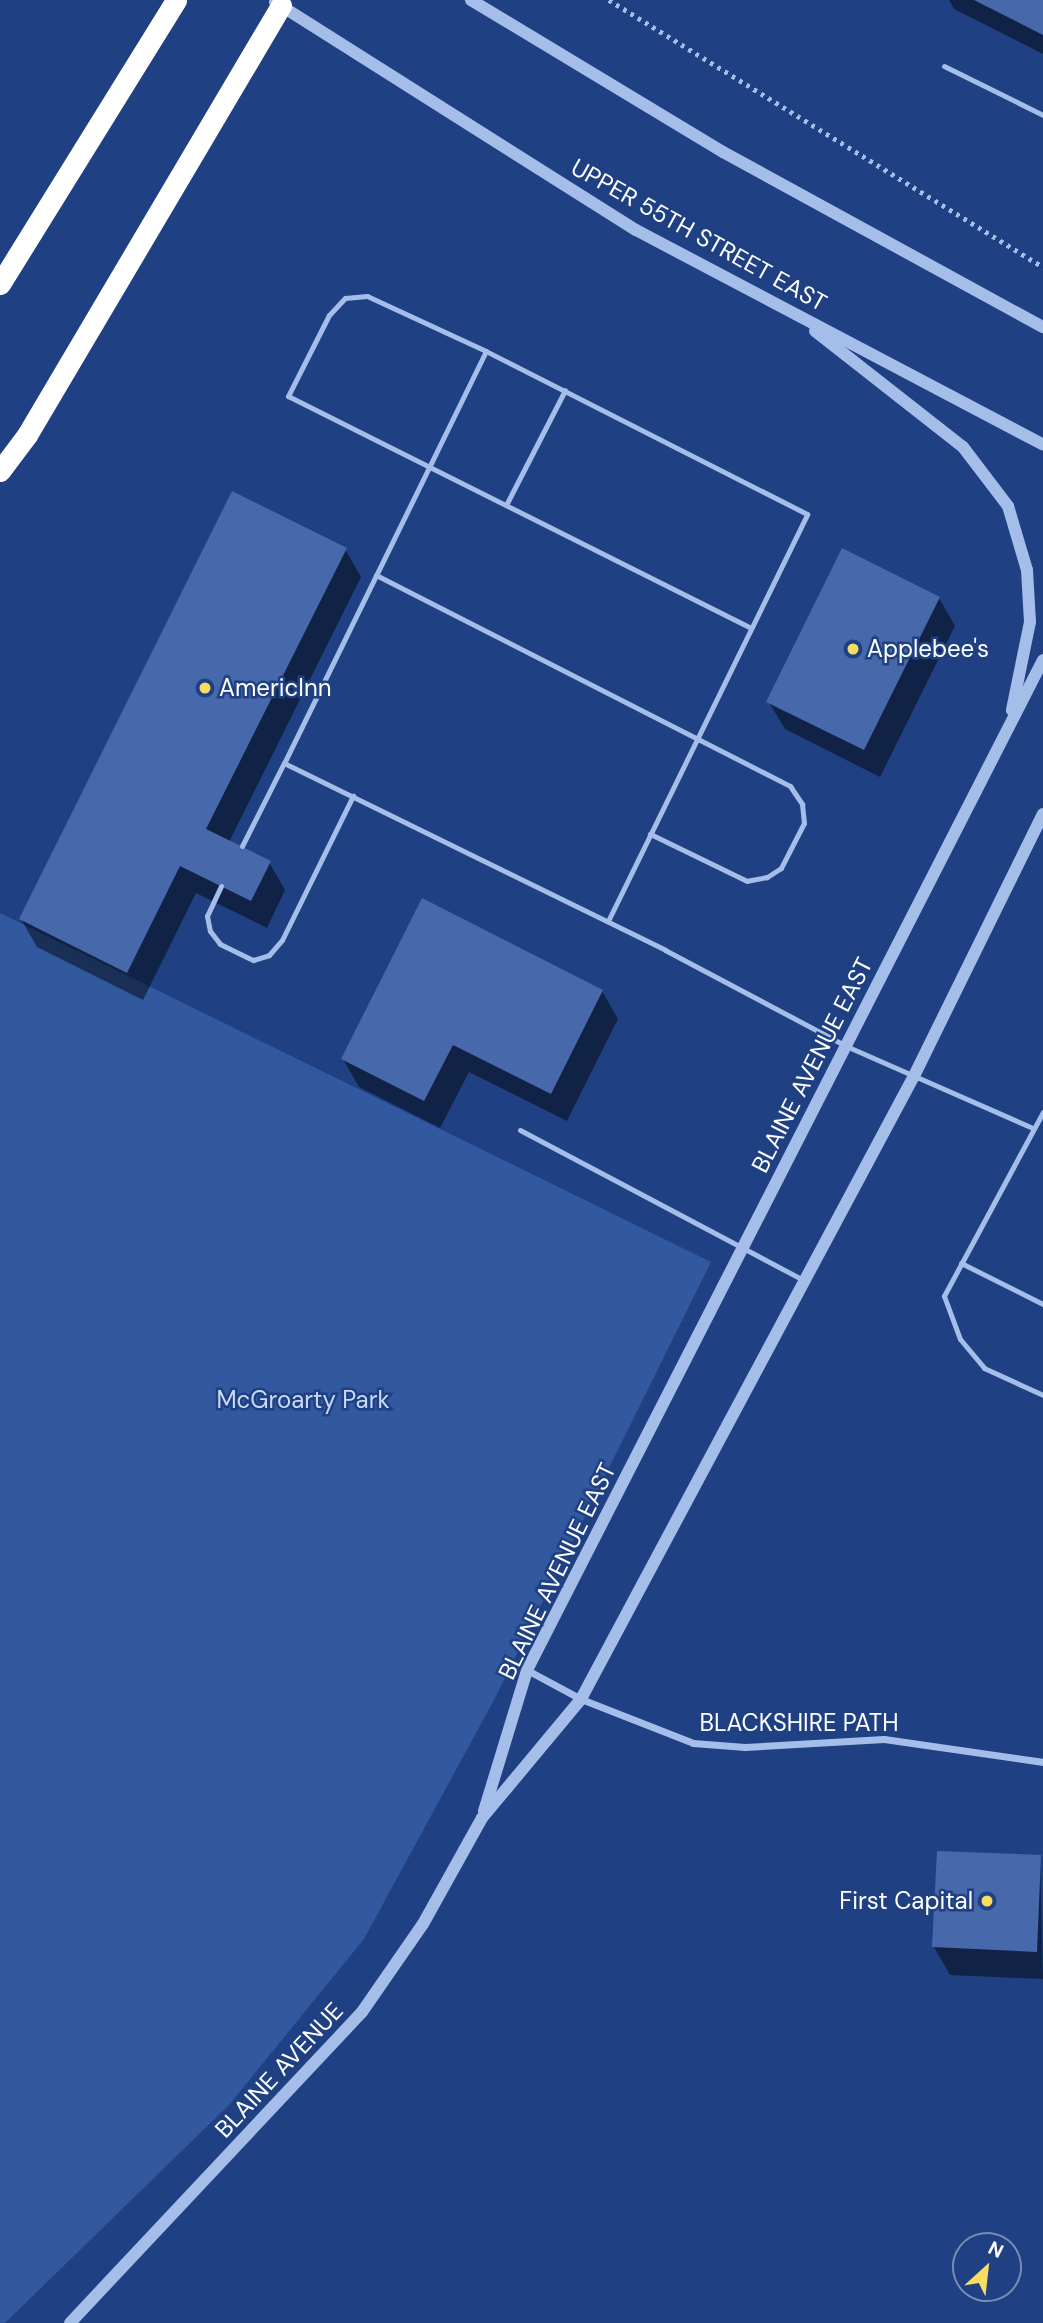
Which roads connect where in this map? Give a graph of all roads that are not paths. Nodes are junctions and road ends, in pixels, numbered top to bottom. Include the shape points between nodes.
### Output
1 (176, 0) edge
2 (471, 0) edge
3 (279, 2) edge
4 (944, 65) dead end
5 (1043, 115) edge
6 (0, 285) edge
7 (787, 310) junction
8 (1043, 327) edge
9 (486, 351) junction
10 (565, 390) junction
11 (1043, 445) edge
12 (429, 467) junction
13 (0, 471) edge
14 (506, 505) junction
15 (376, 575) junction
16 (751, 628) junction
17 (1043, 660) edge
18 (1009, 726) junction
19 (697, 738) junction
20 (284, 763) junction
21 (352, 796) junction
22 (1043, 814) edge
23 (650, 834) junction
24 (242, 846) dead end
25 (221, 886) dead end
26 (608, 921) junction
27 (846, 1046) junction
28 (914, 1076) junction
29 (1043, 1112) edge
30 (1033, 1128) junction
31 (520, 1130) dead end
32 (742, 1249) junction
33 (961, 1263) junction
34 (805, 1281) junction
35 (1043, 1304) edge
36 (1043, 1395) edge
37 (527, 1670) junction
38 (581, 1699) junction
39 (1043, 1762) edge
40 (482, 1818) junction
41 (70, 2323) edge

1 - 6 highway
2 - 8 street via 723,152
3 - 7 street, UPPER 55TH STREET EAST via 636,230
3 - 13 highway via 27,435
4 - 5 lane
7 - 11 street, UPPER 55TH STREET EAST
7 - 18 street via 963,447 1008,506 1027,570 1030,622
9 - 10 lane
9 - 12 lane
9 - 12 lane via 367,296 345,298 329,315 288,397
10 - 14 lane
10 - 16 lane via 807,514
12 - 14 lane
12 - 15 lane
14 - 16 lane
15 - 19 lane
15 - 20 lane
16 - 19 lane
17 - 18 street, BLAINE AVENUE EAST
18 - 27 street, BLAINE AVENUE EAST
19 - 23 lane
19 - 23 lane via 790,786 802,804 804,823 781,868 747,881
20 - 21 lane
20 - 24 lane
21 - 25 lane via 282,940 269,955 253,960 220,944 210,931 207,916
21 - 26 lane
22 - 28 street
23 - 26 lane
26 - 27 lane
27 - 28 lane
27 - 32 street, BLAINE AVENUE EAST
28 - 30 lane
28 - 34 street
29 - 30 lane
30 - 33 lane
31 - 32 lane
32 - 34 lane
32 - 37 street, BLAINE AVENUE EAST
33 - 35 lane
33 - 36 lane via 944,1296 960,1339 984,1368
34 - 38 street
37 - 38 street, BLACKSHIRE PATH
37 - 40 street, BLAINE AVENUE EAST
38 - 39 street, BLACKSHIRE PATH via 693,1743 745,1747 884,1739
38 - 40 street
40 - 41 street, BLAINE AVENUE via 422,1924 362,2012

